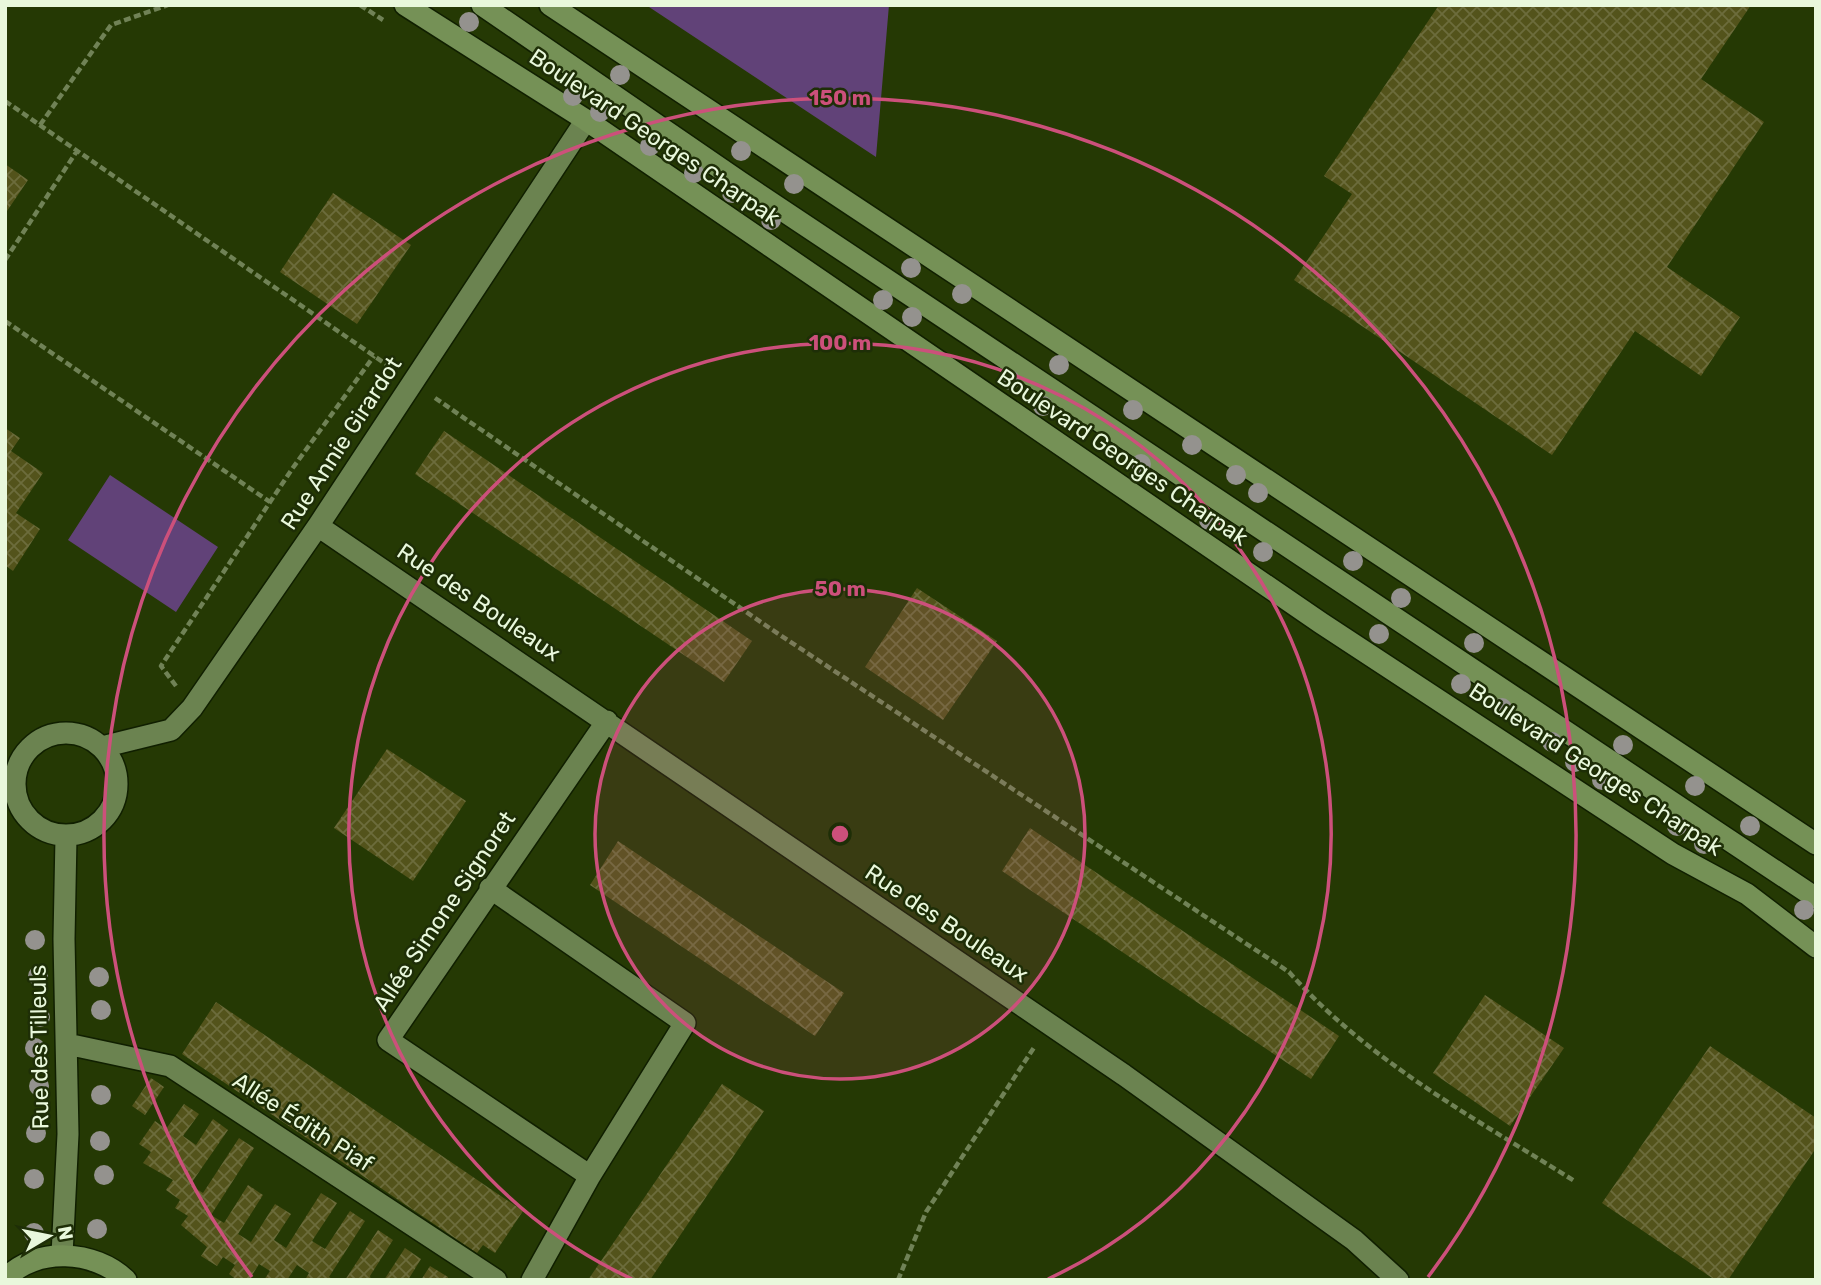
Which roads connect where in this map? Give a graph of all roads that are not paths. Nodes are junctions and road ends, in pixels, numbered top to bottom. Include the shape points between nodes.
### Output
1 (404, 5) edge
2 (482, 5) edge
3 (550, 5) edge
4 (586, 120) junction
5 (318, 526) junction
6 (607, 721) junction
7 (102, 747) junction
8 (10, 772) edge
9 (66, 837) junction
10 (1816, 844) edge
11 (489, 888) junction
12 (1816, 898) edge
13 (1816, 947) edge
14 (67, 1044) junction
15 (590, 1176) junction
16 (62, 1255) junction
17 (5, 1279) edge
18 (126, 1280) edge
19 (496, 1280) edge
20 (532, 1280) edge
21 (1398, 1280) edge

1 - 4 main road, Boulevard Georges Charpak
2 - 12 main road via 740,182
3 - 10 main road
4 - 5 street, Rue Annie Girardot
4 - 13 main road, Boulevard Georges Charpak via 1321,623 1673,854 1746,894
5 - 6 street, Rue des Bouleaux
5 - 7 street, Rue Annie Girardot via 192,708 171,730
6 - 11 street, Allée Simone Signoret
6 - 21 street, Rue des Bouleaux via 1250,1163 1354,1240
7 - 8 street via 76,733 56,734 30,747
7 - 9 street via 116,771 113,806 94,827
8 - 9 street via 21,808 31,822
9 - 14 street, Rue des Tilleuls
11 - 15 street via 685,1023
11 - 15 street, Allée Simone Signoret via 388,1040
14 - 16 street, Rue des Tilleuls
14 - 19 street, Allée Édith Piaf via 170,1066
15 - 20 street
16 - 17 main road via 34,1260
16 - 18 main road via 91,1258

